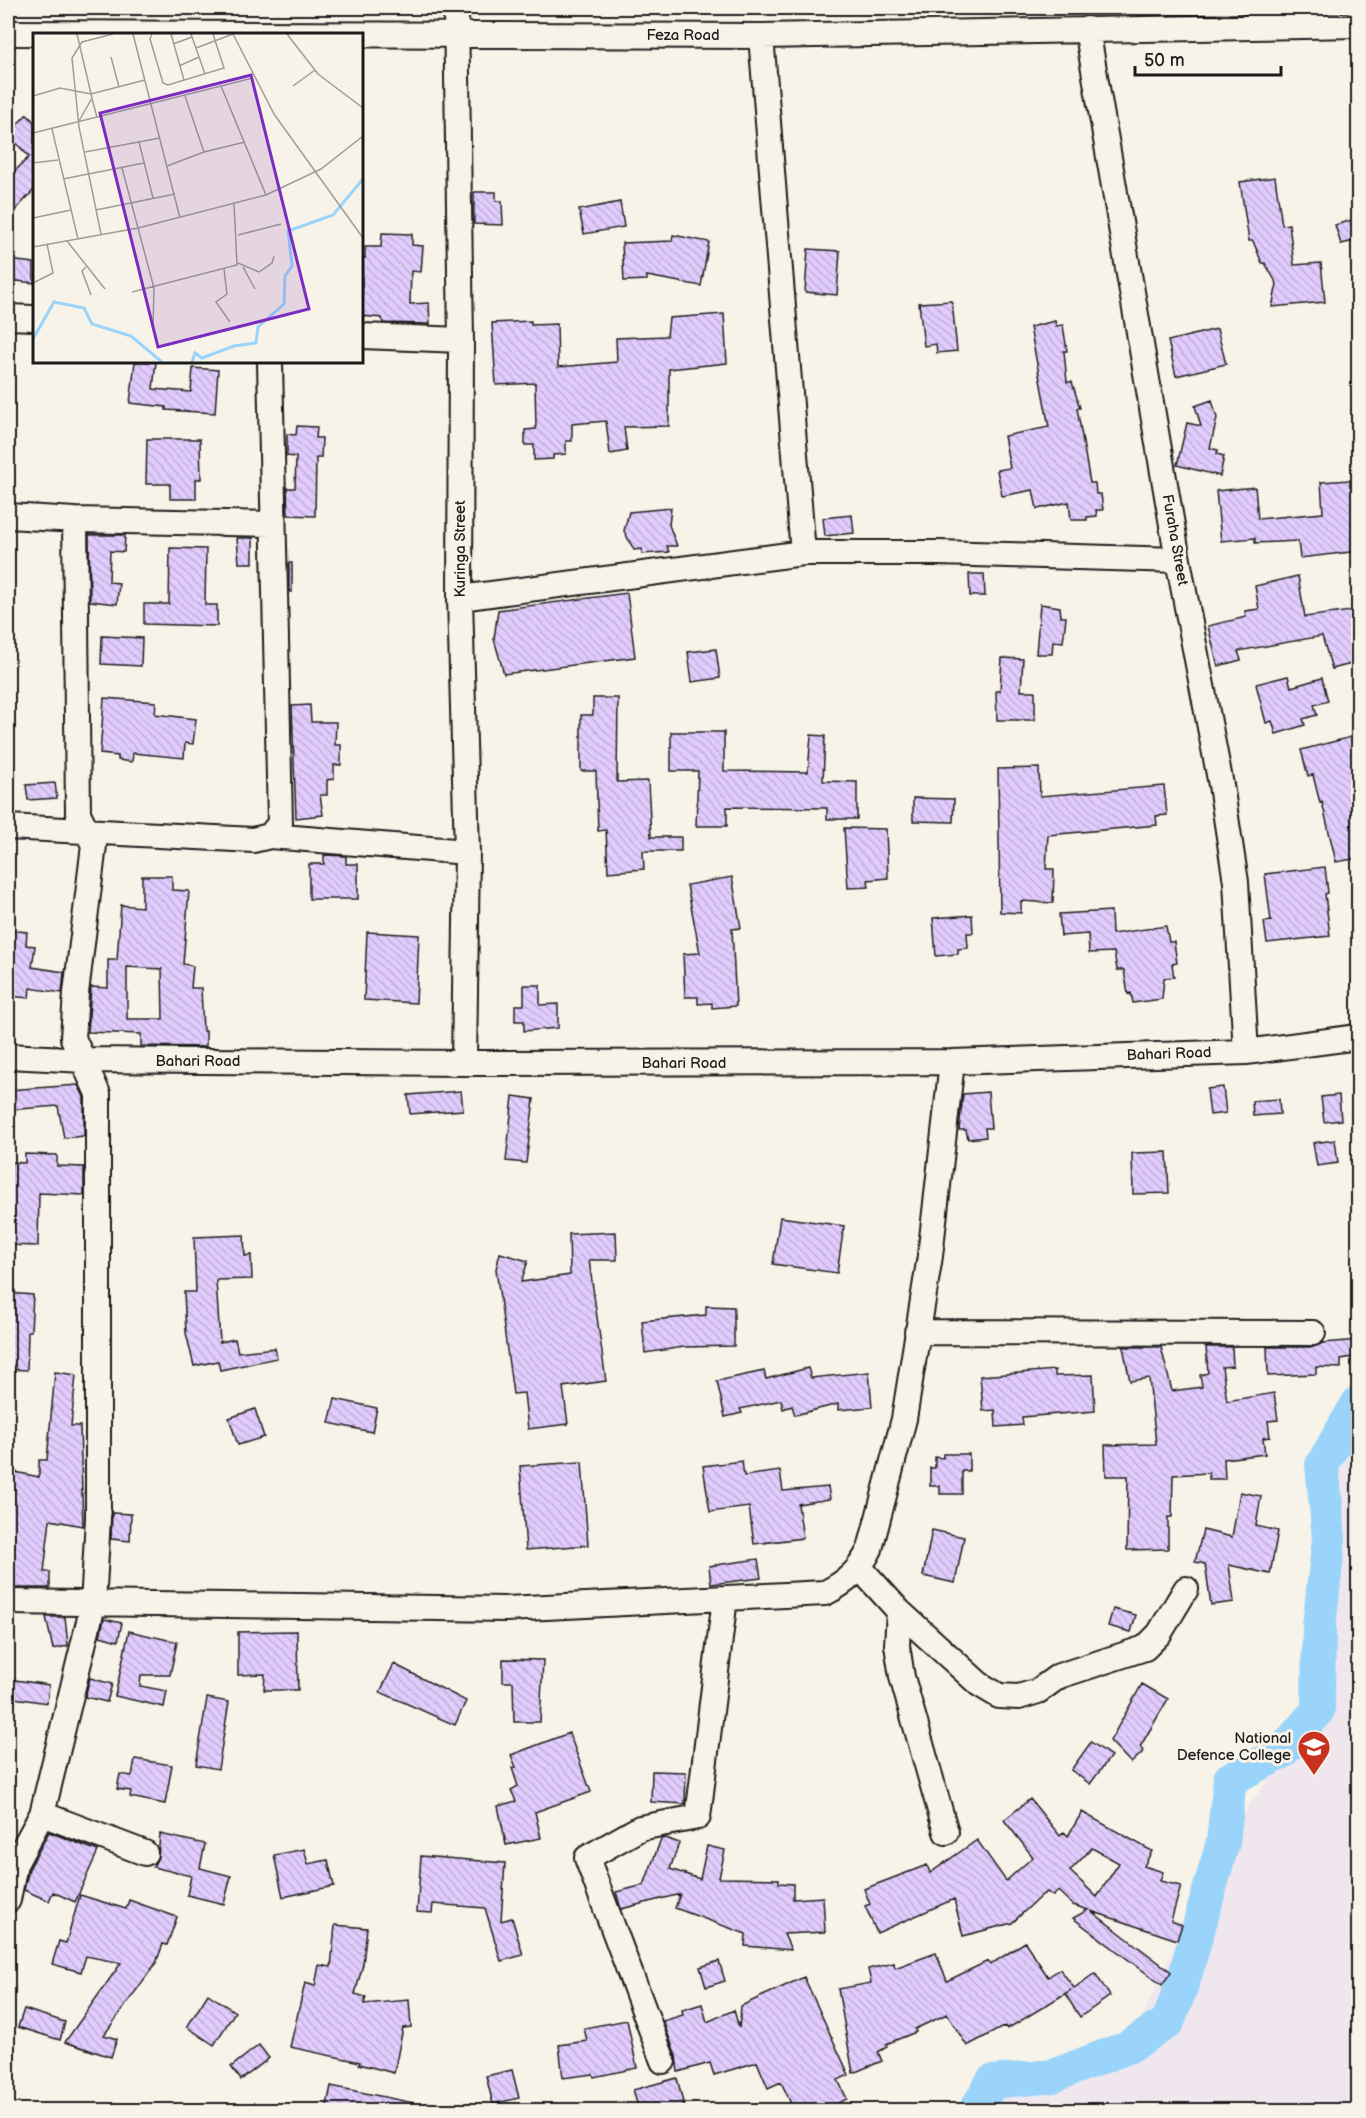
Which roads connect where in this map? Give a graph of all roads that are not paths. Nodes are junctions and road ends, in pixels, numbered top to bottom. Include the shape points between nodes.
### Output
1 (456, 8) edge
2 (1359, 26) edge
3 (1087, 29) junction
4 (8, 33) edge
5 (33, 33) edge
6 (363, 34) edge
7 (456, 34) junction
8 (761, 36) junction
9 (8, 317) edge
10 (33, 318) edge
11 (363, 336) edge
12 (460, 340) junction
13 (270, 363) edge
14 (8, 516) edge
15 (75, 520) junction
16 (273, 524) junction
17 (803, 554) junction
18 (1178, 560) junction
19 (460, 598) junction
20 (8, 827) edge
21 (86, 829) junction
22 (270, 837) junction
23 (467, 852) junction
24 (1359, 1036) edge
25 (1246, 1052) junction
26 (8, 1056) edge
27 (85, 1060) junction
28 (952, 1062) junction
29 (464, 1063) junction
30 (917, 1332) junction
31 (1313, 1333) dead end
32 (860, 1568) junction
33 (1186, 1589) dead end
34 (725, 1598) junction
35 (8, 1602) edge
36 (93, 1605) junction
37 (899, 1611) junction
38 (42, 1814) junction
39 (946, 1832) dead end
40 (145, 1853) dead end
41 (8, 1900) edge
42 (663, 2061) dead end

1 - 7 street, Kuringa Street
2 - 3 street, Feza Road
3 - 8 street, Feza Road
3 - 18 street, Furaha Street
4 - 5 street, Feza Road
6 - 7 street, Feza Road
7 - 8 street, Feza Road
7 - 12 street, Kuringa Street
8 - 17 street
9 - 10 street
11 - 12 street
12 - 19 street, Kuringa Street
13 - 16 street
14 - 15 street
15 - 16 street
15 - 21 street via 78,813
16 - 22 street via 282,815
17 - 18 street via 938,553
17 - 19 street
18 - 25 street, Furaha Street via 1236,882
19 - 23 street, Kuringa Street
20 - 21 street
21 - 22 street via 254,840
21 - 27 street via 94,844 73,1038
22 - 23 street
23 - 29 street, Kuringa Street
24 - 25 street, Bahari Road
25 - 28 street, Bahari Road
26 - 27 street, Bahari Road
27 - 29 street, Bahari Road
27 - 36 street via 98,1094 98,1506
28 - 29 street, Bahari Road
28 - 30 street via 930,1256
30 - 31 street
30 - 32 street via 904,1419 870,1550
32 - 34 street via 825,1593
32 - 37 street
33 - 37 street via 1160,1634 1145,1648 1076,1669 1019,1697 999,1695 979,1684
34 - 36 street via 506,1609
34 - 42 street via 698,1817 640,1828 587,1858
35 - 36 street
36 - 38 street
37 - 39 street via 897,1645 902,1677
38 - 40 street
38 - 41 street via 15,1864

